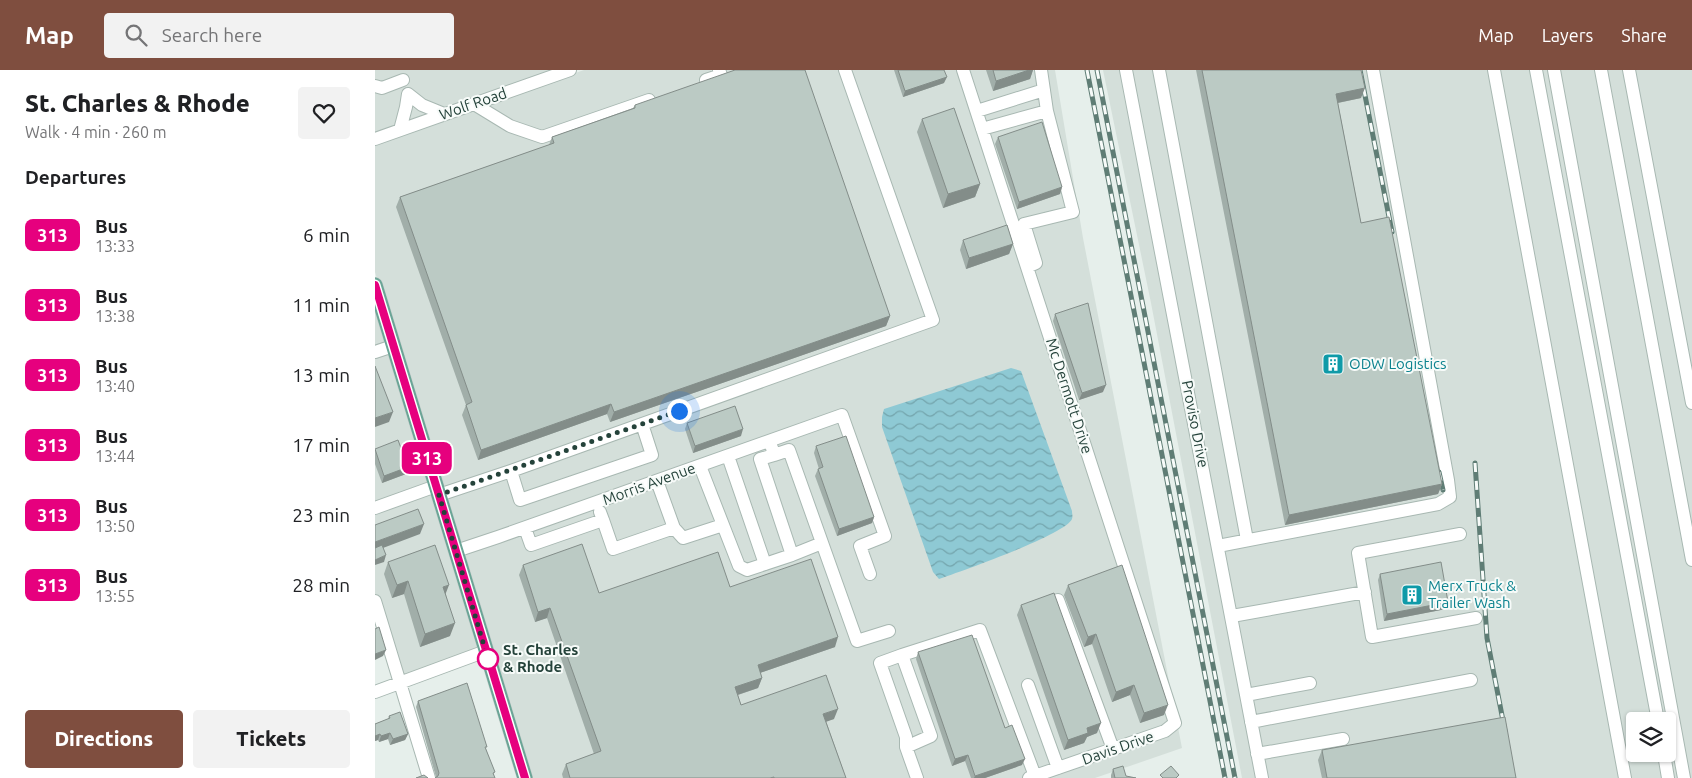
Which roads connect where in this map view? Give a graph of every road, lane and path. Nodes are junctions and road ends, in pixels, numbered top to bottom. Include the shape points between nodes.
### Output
1 (570, 70) edge
2 (736, 70) edge
3 (845, 70) edge
4 (963, 70) edge
5 (1041, 70) edge
6 (1126, 70) edge
7 (1159, 70) edge
8 (1373, 70) edge
9 (1494, 70) edge
10 (1536, 70) edge
11 (1554, 70) edge
12 (1601, 70) edge
13 (1629, 70) edge
14 (720, 73) edge
15 (401, 75) edge
16 (693, 85) edge
17 (375, 86) edge
18 (1044, 90) junction
19 (408, 94) junction
20 (664, 95) edge
21 (474, 104) junction
22 (977, 111) junction
23 (1047, 111) junction
24 (444, 114) junction
25 (983, 129) junction
26 (400, 130) junction
27 (375, 139) edge
28 (1027, 267) junction
29 (375, 288) edge
30 (379, 314) edge
31 (393, 346) junction
32 (375, 352) edge
33 (1692, 403) edge
34 (642, 424) junction
35 (770, 441) junction
36 (774, 455) junction
37 (728, 456) junction
38 (700, 466) junction
39 (511, 471) junction
40 (657, 481) junction
41 (437, 490) junction
42 (598, 502) junction
43 (375, 508) edge
44 (603, 520) junction
45 (723, 526) junction
46 (525, 528) junction
47 (674, 528) junction
48 (1460, 534) dead end
49 (1247, 540) junction
50 (822, 543) junction
51 (1218, 546) junction
52 (456, 551) junction
53 (792, 555) junction
54 (1692, 560) edge
55 (765, 564) junction
56 (870, 574) dead end
57 (1365, 592) junction
58 (1057, 600) edge
59 (375, 601) edge
60 (1231, 616) junction
61 (1476, 618) dead end
62 (889, 631) dead end
63 (486, 651) junction
64 (902, 656) junction
65 (1471, 680) dead end
66 (399, 683) junction
67 (1310, 683) dead end
68 (1028, 685) dead end
69 (375, 692) edge
70 (1246, 695) junction
71 (1656, 712) edge
72 (1251, 722) junction
73 (1175, 723) joint
74 (1343, 740) dead end
75 (906, 747) junction
76 (1113, 749) junction
77 (1257, 754) junction
78 (1665, 762) edge
79 (1058, 768) junction
80 (1032, 777) edge
81 (429, 778) edge
82 (525, 778) edge
83 (917, 778) edge
84 (1262, 778) edge
85 (1625, 778) edge
86 (1668, 778) edge
87 (1684, 778) edge

1 - 21 street, Wolf Road
2 - 14 street
3 - 34 street via 933,320
4 - 22 street, Mc Dermott Drive
5 - 18 street
6 - 51 street, Proviso Drive
7 - 49 street
8 - 49 street via 1450,497 1438,504
9 - 85 street
10 - 71 street
11 - 87 street
12 - 54 street
13 - 33 street
14 - 16 street
15 - 17 street via 382,88
15 - 19 street
18 - 22 street
18 - 23 street
19 - 24 street
19 - 26 street
20 - 21 street via 542,138 510,126
21 - 24 street, Wolf Road
22 - 25 street, Mc Dermott Drive
23 - 25 street
23 - 28 street via 1073,212 1024,224 1036,263
24 - 26 street, Wolf Road
25 - 28 street, Mc Dermott Drive
26 - 27 street, Wolf Road
28 - 73 street, Mc Dermott Drive
29 - 30 main road
30 - 31 main road
31 - 32 street
31 - 41 main road
34 - 39 street
34 - 39 street via 652,455 520,500
35 - 36 street
35 - 37 street, Morris Avenue
35 - 56 street, Morris Avenue via 842,415 885,536 860,546
36 - 50 street via 789,450
36 - 53 street via 760,459
37 - 38 street, Morris Avenue
37 - 55 street
38 - 40 street, Morris Avenue
38 - 45 street
39 - 41 street
40 - 42 street, Morris Avenue
40 - 47 street
41 - 43 street
41 - 52 main road
42 - 44 street
42 - 46 street, Morris Avenue
44 - 46 street via 531,545
44 - 47 street via 613,549
45 - 47 street via 683,538
45 - 55 street via 739,566 747,570
46 - 52 street, Morris Avenue
48 - 57 street via 1358,553
49 - 51 street
50 - 53 street
50 - 62 street via 857,641
51 - 60 street, Proviso Drive
52 - 63 main road
53 - 55 street
57 - 60 street
57 - 61 street via 1372,637
58 - 76 street
59 - 66 street
60 - 70 street, Proviso Drive
63 - 66 street
63 - 82 main road
64 - 75 street via 931,736
64 - 75 street via 879,663 906,737
64 - 80 street via 980,630
65 - 72 street
66 - 69 street
66 - 81 street
67 - 70 street
68 - 79 street
70 - 72 street, Proviso Drive
72 - 77 street, Proviso Drive
73 - 76 street, Davis Drive via 1165,731
74 - 77 street
75 - 83 street
76 - 79 street, Davis Drive
77 - 84 street, Proviso Drive
78 - 86 street
79 - 80 street, Davis Drive

